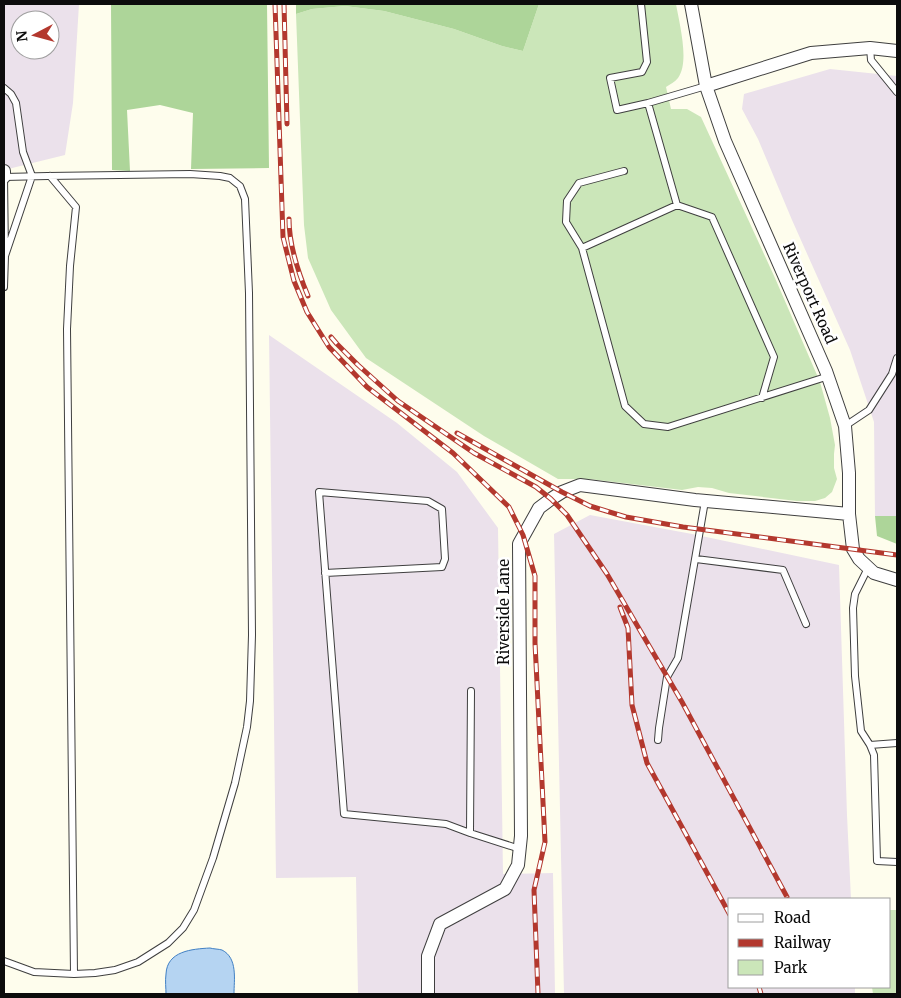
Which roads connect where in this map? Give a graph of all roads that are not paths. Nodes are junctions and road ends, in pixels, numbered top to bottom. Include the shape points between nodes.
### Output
1 (641, 4) edge
2 (691, 4) edge
3 (870, 48) junction
4 (897, 51) edge
5 (706, 86) junction
6 (4, 88) edge
7 (897, 92) edge
8 (648, 102) junction
9 (4, 171) edge
10 (624, 171) dead end
11 (32, 176) junction
12 (50, 176) junction
13 (4, 177) edge
14 (677, 205) junction
15 (582, 248) junction
16 (5, 256) edge
17 (4, 287) edge
18 (897, 358) edge
19 (828, 376) junction
20 (762, 398) junction
21 (845, 426) junction
22 (705, 501) junction
23 (848, 514) junction
24 (696, 559) junction
25 (868, 568) junction
26 (326, 573) junction
27 (897, 580) edge
28 (806, 624) dead end
29 (471, 691) dead end
30 (658, 740) dead end
31 (897, 743) edge
32 (870, 745) junction
33 (470, 832) junction
34 (520, 849) junction
35 (897, 862) edge
36 (4, 962) edge
37 (74, 974) junction
38 (428, 994) edge

1 - 8 lane via 647,62 642,72 610,78 617,110
2 - 5 street, Riverport Road
3 - 4 street
3 - 5 street via 811,53
3 - 7 lane via 870,60
5 - 8 lane
5 - 19 street, Riverport Road via 725,141
6 - 11 lane via 16,103 23,152
8 - 14 lane
9 - 13 street
10 - 15 lane via 579,183 566,201 566,222
11 - 12 lane
11 - 13 lane
11 - 16 lane
12 - 37 lane via 76,207 67,329
12 - 37 lane via 190,174 230,178 240,186 245,199 249,293 252,635 250,701 235,783 207,875 194,910 183,928 168,943 138,962 115,970
13 - 16 lane
14 - 15 lane
14 - 20 lane via 712,218 774,357
15 - 20 lane via 626,406 644,424 668,427
16 - 17 lane
18 - 21 lane via 892,374 870,410
19 - 20 lane
19 - 21 street, Riverport Road
21 - 23 street, Riverport Road
22 - 23 street, Riverside Lane
22 - 24 lane
22 - 34 street, Riverside Lane via 580,485 562,492 538,508 523,535 519,544
23 - 25 street, Riverport Road via 853,549
24 - 28 lane via 784,570
24 - 30 lane via 678,658 667,677
25 - 27 street, Riverport Road
25 - 32 lane via 855,594 853,608 855,676 862,731
26 - 26 lane via 319,492 428,501 442,509 445,559 442,566
26 - 33 lane via 344,814 446,824
29 - 33 lane
31 - 32 lane
32 - 35 lane via 874,755 877,861
33 - 34 lane
34 - 38 street, Riverside Lane via 518,865 505,889 440,924 428,956
36 - 37 lane via 34,972

